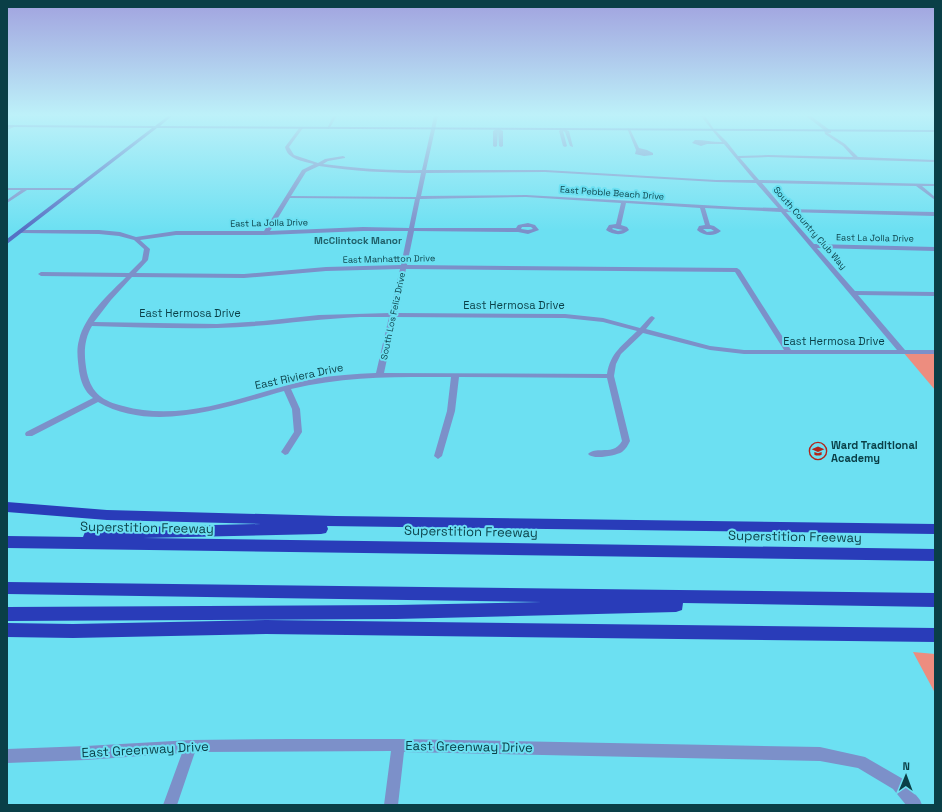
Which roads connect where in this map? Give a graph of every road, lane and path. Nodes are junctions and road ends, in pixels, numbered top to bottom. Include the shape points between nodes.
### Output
1 (121, 154) edge
2 (290, 154) edge
3 (429, 154) edge
4 (735, 154) edge
5 (852, 154) edge
6 (343, 157) dead end
7 (737, 157) junction
8 (857, 159) junction
9 (935, 161) edge
10 (316, 164) junction
11 (425, 172) junction
12 (758, 181) junction
13 (918, 185) junction
14 (935, 185) edge
15 (7, 189) edge
16 (26, 189) junction
17 (76, 189) junction
18 (288, 197) junction
19 (419, 198) junction
20 (935, 199) edge
21 (7, 202) edge
22 (624, 202) junction
23 (702, 207) junction
24 (783, 210) junction
25 (935, 214) edge
26 (618, 226) dead end
27 (708, 227) dead end
28 (412, 229) junction
29 (518, 230) dead end
30 (21, 231) junction
31 (266, 233) junction
32 (136, 240) junction
33 (7, 242) edge
34 (814, 246) junction
35 (935, 249) edge
36 (404, 267) junction
37 (41, 274) dead end
38 (132, 275) junction
39 (854, 293) junction
40 (935, 294) edge
41 (393, 315) junction
42 (652, 318) dead end
43 (89, 324) junction
44 (642, 329) junction
45 (789, 352) junction
46 (903, 352) junction
47 (935, 352) edge
48 (380, 374) junction
49 (455, 375) junction
50 (610, 376) junction
51 (287, 388) junction
52 (97, 399) junction
53 (29, 434) dead end
54 (285, 452) dead end
55 (592, 454) dead end
56 (438, 456) dead end
57 (7, 507) edge
58 (681, 525) junction
59 (935, 529) edge
60 (7, 542) edge
61 (935, 555) edge
62 (7, 588) edge
63 (868, 600) junction
64 (935, 600) edge
65 (7, 614) edge
66 (7, 630) edge
67 (935, 636) edge
68 (398, 745) junction
69 (191, 746) junction
70 (7, 756) edge
71 (170, 805) edge
72 (391, 805) edge
73 (915, 805) edge

1 - 17 main road
2 - 10 street
3 - 11 street, South Los Feliz Drive
4 - 7 street, South Country Club Way
5 - 8 street
6 - 10 street
7 - 8 street
7 - 12 street, South Country Club Way
8 - 9 street
10 - 11 street via 358,170
10 - 18 street via 304,171
11 - 12 street via 545,171
11 - 19 street, South Los Feliz Drive
12 - 13 street
12 - 24 street, South Country Club Way
13 - 14 street
13 - 20 street
15 - 16 street
16 - 17 street
16 - 21 street
17 - 30 main road
18 - 19 street, East Pebble Beach Drive
18 - 31 street
19 - 22 street, East Pebble Beach Drive via 526,196
19 - 28 street, South Los Feliz Drive
22 - 23 street, East Pebble Beach Drive
22 - 26 street
23 - 24 street, East Pebble Beach Drive
23 - 27 street
24 - 25 street, East Pebble Beach Drive
24 - 34 street, South Country Club Way
28 - 29 street, East La Jolla Drive
28 - 31 street, East La Jolla Drive
28 - 36 street, South Los Feliz Drive
30 - 32 street, East La Jolla Drive via 99,232 120,234
30 - 33 main road
31 - 32 street, East La Jolla Drive via 176,233
32 - 38 street via 147,250 147,254
34 - 35 street, East La Jolla Drive
34 - 39 street, South Country Club Way
36 - 38 street, East Manhatton Drive via 244,276
36 - 41 street, South Los Feliz Drive
36 - 45 street, East Manhatton Drive via 737,270
37 - 38 street, East Manhatton Drive
38 - 43 street
39 - 40 street
39 - 46 street, South Country Club Way
41 - 43 street, East Hermosa Drive via 333,316 216,326
41 - 44 street, East Hermosa Drive via 565,316 604,320
41 - 48 street, South Los Feliz Drive
42 - 44 street
43 - 52 street via 82,341 82,362 87,387
44 - 45 street, East Hermosa Drive via 710,348 744,352
44 - 50 street via 618,353 612,364
45 - 46 street, East Hermosa Drive
46 - 47 street, East Hermosa Drive
48 - 49 street, East Riviera Drive
48 - 51 street, East Riviera Drive via 339,378
49 - 50 street, East Riviera Drive
49 - 56 street via 451,411
50 - 55 street via 626,441 613,453
51 - 52 street, East Riviera Drive via 181,413 149,414 122,410
51 - 54 street via 296,409 298,432
52 - 53 street
57 - 58 highway via 107,515 336,522
58 - 59 highway
58 - 60 highway via 616,528 170,531
60 - 61 highway, Superstition Freeway
62 - 63 highway
63 - 64 highway
63 - 65 highway via 396,612
66 - 67 highway via 266,627
68 - 69 street, East Greenway Drive
68 - 72 street
68 - 73 street, East Greenway Drive via 820,754 860,762 898,784
69 - 70 street, East Greenway Drive
69 - 71 street

